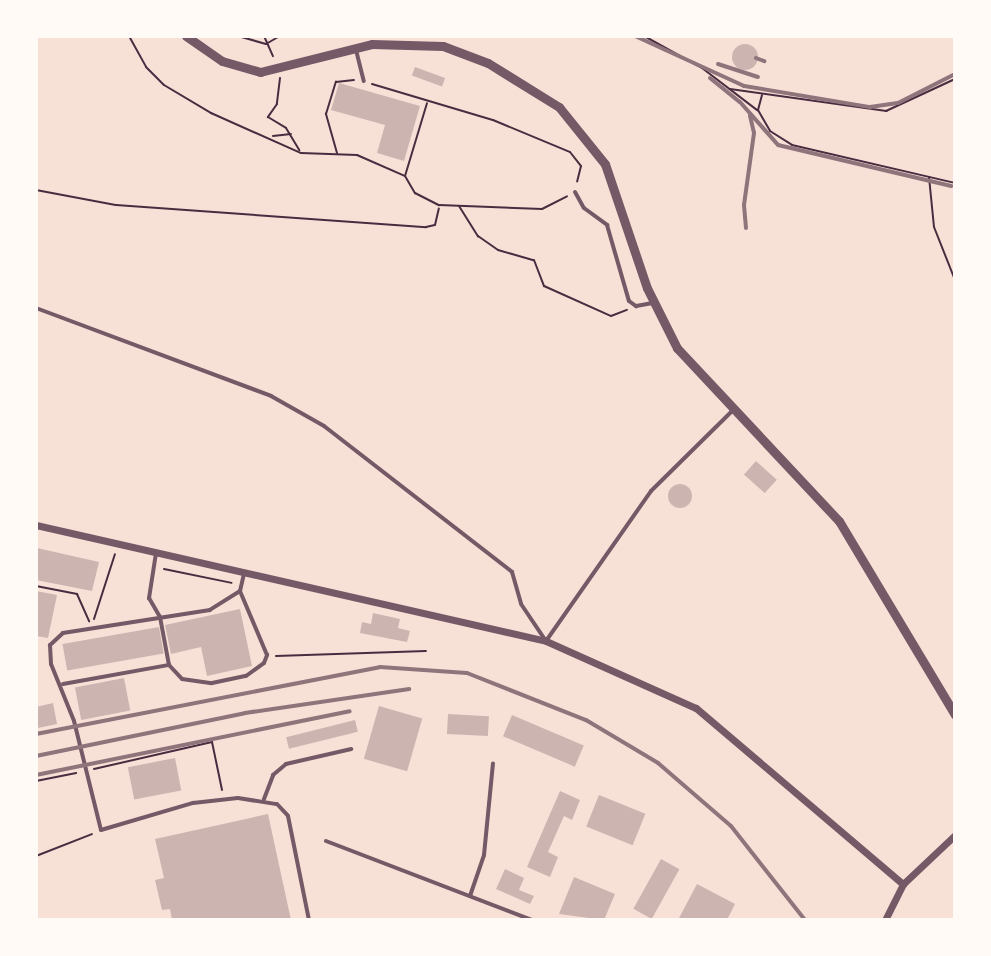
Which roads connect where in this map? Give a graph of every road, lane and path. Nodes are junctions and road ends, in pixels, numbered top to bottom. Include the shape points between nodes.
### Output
1 (129, 36) edge
2 (186, 36) edge
3 (238, 36) edge
4 (264, 36) edge
5 (280, 36) edge
6 (644, 36) edge
7 (653, 38) edge
8 (266, 44) junction
9 (356, 47) junction
10 (271, 50) dead end
11 (955, 79) edge
12 (364, 81) junction
13 (282, 85) dead end
14 (730, 89) junction
15 (762, 95) junction
16 (408, 97) junction
17 (406, 102) dead end
18 (427, 103) junction
19 (758, 110) junction
20 (292, 134) junction
21 (269, 136) junction
22 (301, 153) junction
23 (337, 153) junction
24 (405, 176) junction
25 (928, 176) junction
26 (955, 183) edge
27 (36, 190) edge
28 (575, 192) junction
29 (439, 205) junction
30 (459, 206) junction
31 (955, 280) edge
32 (629, 301) junction
33 (653, 303) junction
34 (36, 308) edge
35 (36, 377) edge
36 (733, 410) junction
37 (36, 435) edge
38 (36, 525) edge
39 (156, 553) junction
40 (115, 554) dead end
41 (153, 567) junction
42 (244, 573) junction
43 (36, 586) edge
44 (241, 588) junction
45 (160, 617) junction
46 (92, 628) junction
47 (546, 641) junction
48 (426, 651) dead end
49 (267, 655) junction
50 (169, 665) junction
51 (63, 684) junction
52 (955, 715) edge
53 (351, 749) dead end
54 (493, 763) dead end
55 (36, 781) edge
56 (224, 799) junction
57 (264, 799) junction
58 (101, 830) junction
59 (955, 835) edge
60 (326, 841) dead end
61 (36, 856) edge
62 (903, 884) junction
63 (470, 896) junction
64 (309, 920) edge
65 (532, 920) edge
66 (885, 920) edge

1 - 21 path via 146,67 164,85 211,113
2 - 9 street via 222,61 260,72
3 - 8 path
4 - 8 path
5 - 8 path
6 - 7 path
7 - 14 path
8 - 10 path
9 - 12 lane
9 - 33 street via 391,42 443,46 488,63 559,107 597,150 613,178
11 - 15 path via 886,111
12 - 16 path
12 - 23 path via 336,82 326,114
13 - 20 path via 268,117
14 - 15 path
14 - 19 path
15 - 19 path
16 - 17 path
16 - 18 path
18 - 24 path
18 - 28 path via 493,120 570,152 581,166
19 - 25 path via 770,131 792,145
20 - 21 path
20 - 22 path
21 - 22 path
22 - 23 path
23 - 24 path via 357,155
24 - 29 path via 415,193
25 - 26 path
25 - 31 path via 934,227
27 - 29 path via 116,205 426,227 435,225
28 - 30 path via 542,209
28 - 32 lane via 584,208 607,225
29 - 30 path
30 - 32 path via 478,236 498,250 534,260 544,286 611,316 628,309
32 - 33 lane via 636,306
33 - 36 street via 690,366
34 - 47 lane via 271,396 324,426 512,572 521,604
35 - 37 path
36 - 47 lane via 651,491
36 - 52 street via 839,521
38 - 39 street
39 - 41 lane
39 - 42 street
40 - 46 path
41 - 44 path
41 - 45 lane via 149,598
42 - 44 lane
42 - 47 street
43 - 46 path via 77,594
44 - 45 lane via 210,610
44 - 49 lane
45 - 46 lane
45 - 50 lane
46 - 51 lane via 63,633 50,645 51,664
47 - 62 street via 696,708
48 - 49 path via 296,659
49 - 50 lane via 246,676 212,683 182,679
50 - 51 lane
51 - 58 lane
53 - 57 lane via 286,764 273,775
54 - 63 lane via 484,855
55 - 56 path via 212,742
56 - 57 lane
56 - 58 lane
57 - 64 lane via 288,816
58 - 61 path
59 - 62 street
60 - 63 lane
62 - 66 street
63 - 65 lane

